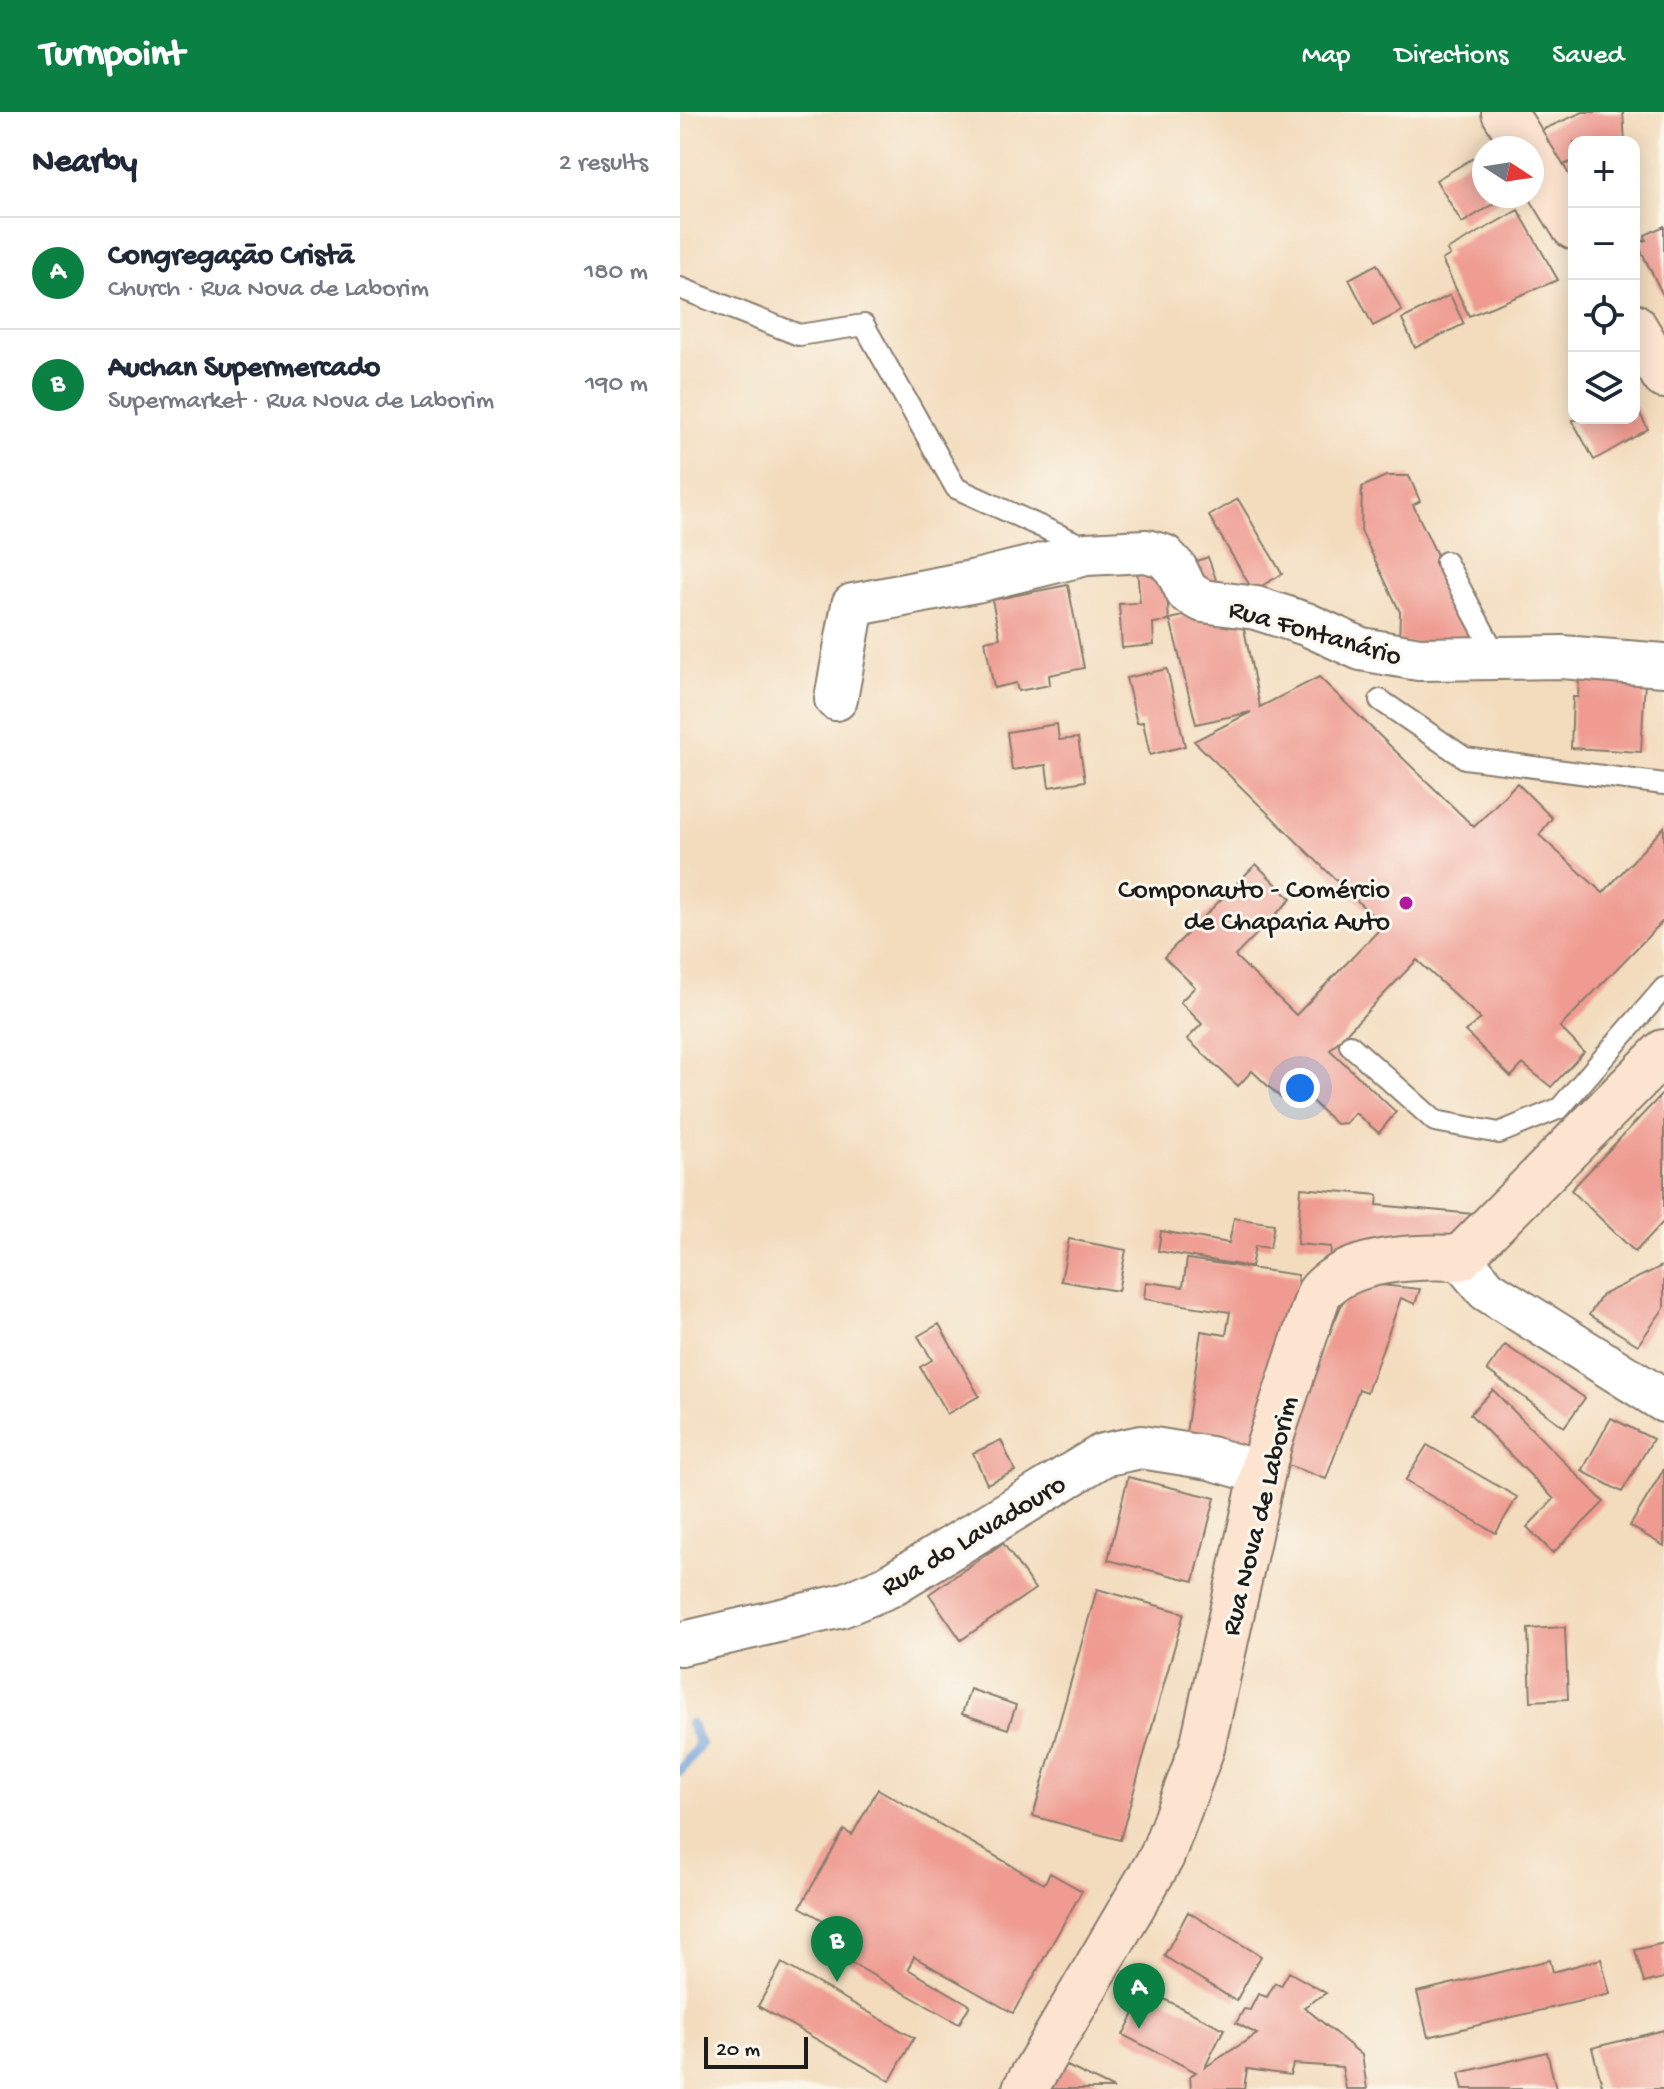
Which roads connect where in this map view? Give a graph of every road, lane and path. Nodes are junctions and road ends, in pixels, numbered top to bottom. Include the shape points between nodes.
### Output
1 (1504, 112) edge
2 (1519, 136) edge
3 (1544, 178) edge
4 (1568, 217) edge
5 (680, 288) edge
6 (1640, 336) edge
7 (1664, 376) edge
8 (1099, 553) junction
9 (1446, 562) dead end
10 (1497, 657) junction
11 (1664, 665) edge
12 (836, 699) dead end
13 (1380, 700) dead end
14 (1664, 784) edge
15 (1664, 988) edge
16 (1350, 1045) dead end
17 (1664, 1052) edge
18 (1460, 1258) junction
19 (1664, 1401) edge
20 (1262, 1473) junction
21 (680, 1644) edge
22 (1025, 2089) edge

1 - 2 street
3 - 4 street
5 - 8 lane via 799,335 864,325 956,488
6 - 7 street
8 - 10 street, Rua Fontanário via 1146,551 1164,556 1187,592 1203,601 1256,608 1361,649 1419,659
8 - 12 street, Rua Fontanário via 853,605
9 - 10 lane
10 - 11 street, Rua Fontanário
13 - 14 lane via 1465,758
15 - 16 lane via 1560,1108 1499,1133 1435,1121
17 - 18 street
18 - 19 street via 1487,1290
18 - 20 street, Rua Nova de Laborim via 1382,1261 1327,1283 1303,1336
20 - 21 street, Rua do Lavadouro via 1141,1447 1103,1455 887,1587 841,1606
20 - 22 street, Rua Nova de Laborim via 1202,1748 1162,1856

